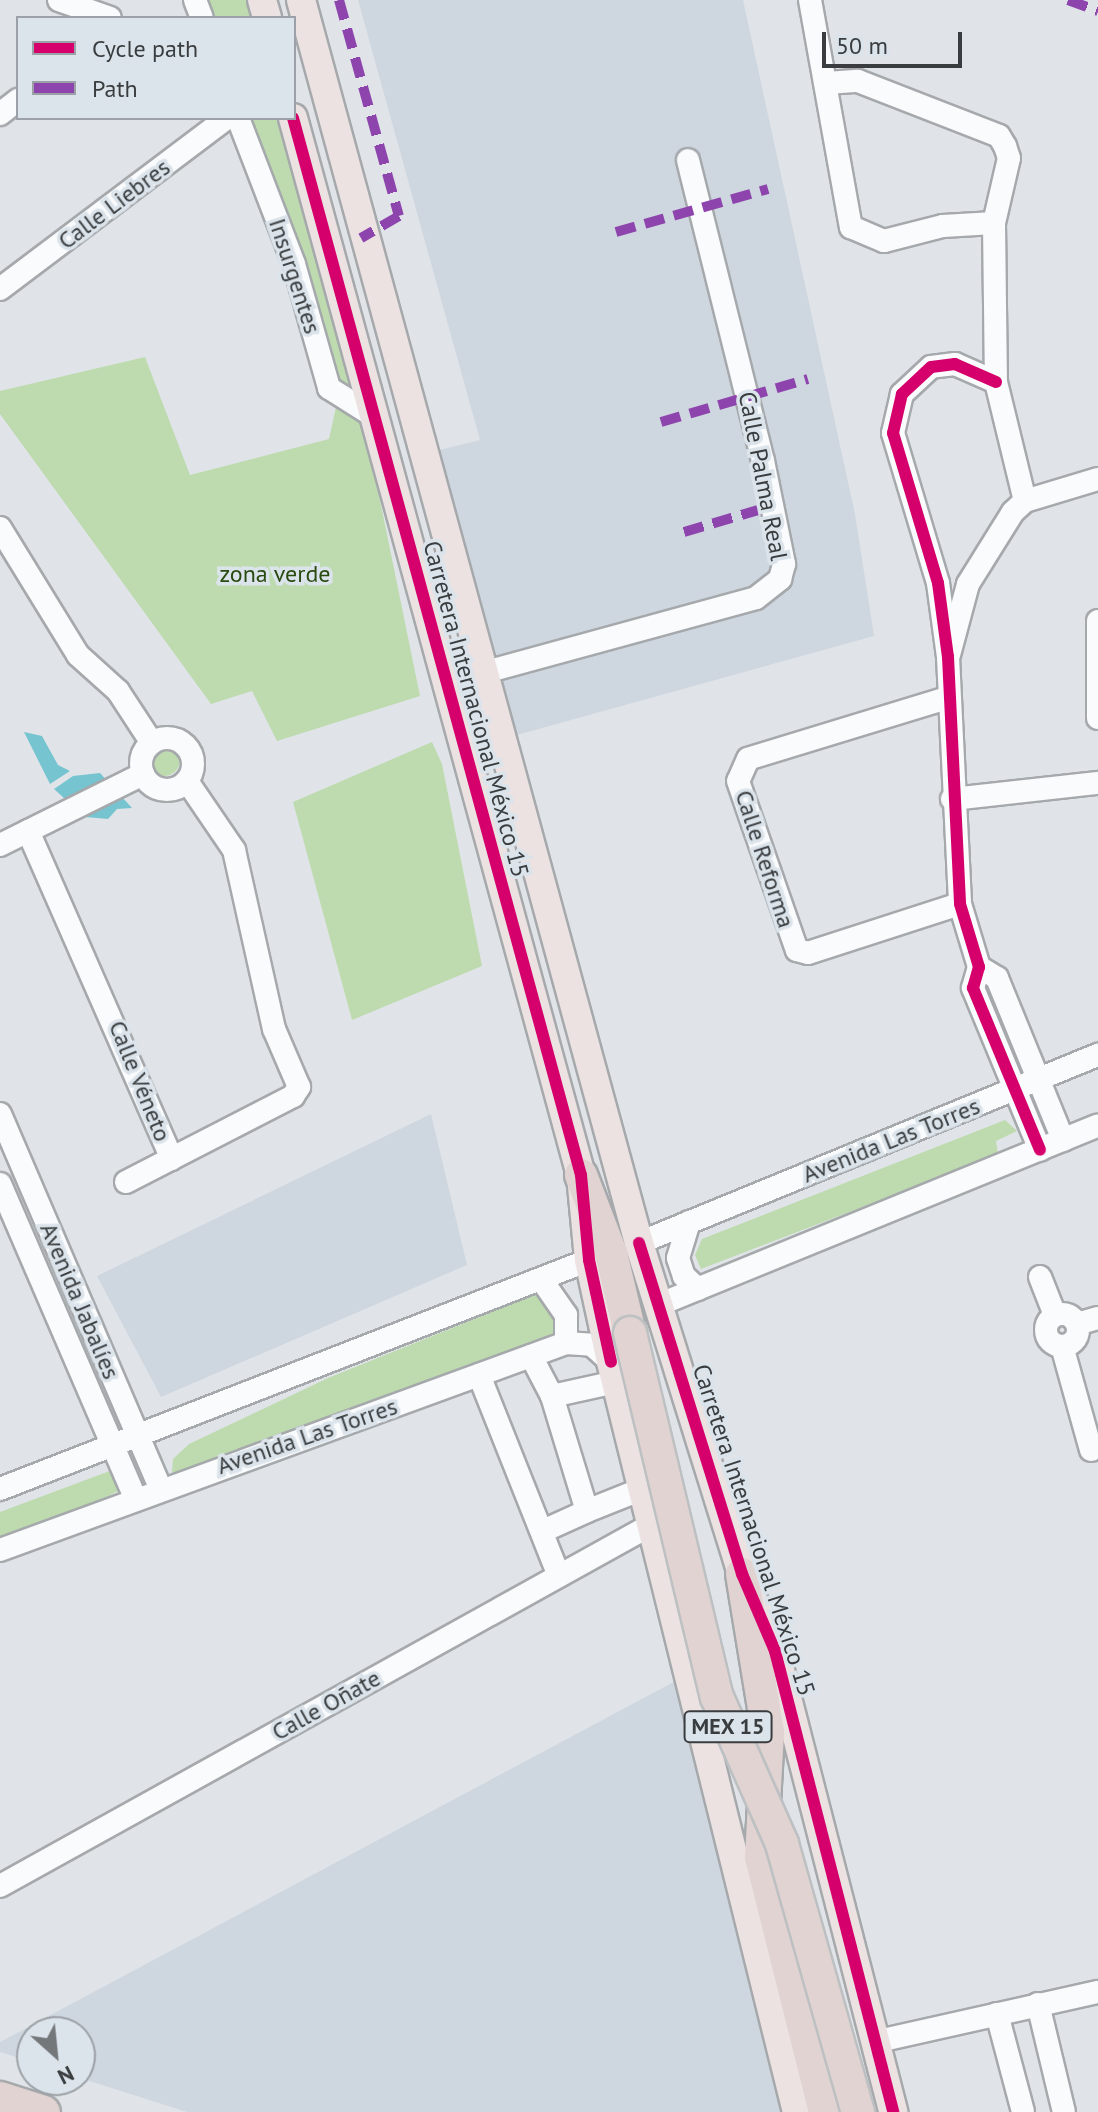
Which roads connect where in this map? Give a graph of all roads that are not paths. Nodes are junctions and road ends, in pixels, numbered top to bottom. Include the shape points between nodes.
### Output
1 (59, 0) edge
2 (301, 0) edge
3 (810, 0) edge
4 (104, 16) edge
5 (827, 83) junction
6 (16, 102) edge
7 (0, 114) edge
8 (224, 120) edge
9 (239, 120) edge
10 (294, 120) edge
11 (688, 160) dead end
12 (994, 223) junction
13 (3, 280) edge
14 (996, 382) junction
15 (372, 415) junction
16 (1098, 479) edge
17 (1025, 501) junction
18 (0, 528) edge
19 (7, 553) edge
20 (938, 583) junction
21 (968, 584) junction
22 (1098, 621) edge
23 (948, 657) junction
24 (482, 673) junction
25 (947, 698) junction
26 (1098, 718) edge
27 (152, 743) junction
28 (134, 779) junction
29 (187, 781) junction
30 (1098, 783) edge
31 (952, 799) junction
32 (28, 831) junction
33 (0, 845) edge
34 (960, 904) junction
35 (979, 967) junction
36 (1098, 1055) edge
37 (1039, 1080) junction
38 (1016, 1090) junction
39 (0, 1114) edge
40 (1098, 1125) edge
41 (1063, 1140) junction
42 (1040, 1150) junction
43 (172, 1159) junction
44 (581, 1175) junction
45 (126, 1182) dead end
46 (0, 1184) edge
47 (689, 1222) junction
48 (639, 1243) junction
49 (589, 1260) junction
50 (1040, 1277) dead end
51 (541, 1279) junction
52 (698, 1289) junction
53 (658, 1305) junction
54 (1055, 1315) junction
55 (1088, 1321) edge
56 (566, 1343) junction
57 (1062, 1346) junction
58 (531, 1356) junction
59 (613, 1372) junction
60 (479, 1375) junction
61 (552, 1396) junction
62 (137, 1437) junction
63 (114, 1445) junction
64 (1091, 1450) dead end
65 (160, 1488) junction
66 (0, 1489) edge
67 (642, 1489) junction
68 (135, 1498) junction
69 (587, 1511) junction
70 (651, 1525) junction
71 (543, 1531) junction
72 (0, 1550) edge
73 (742, 1574) junction
74 (559, 1576) junction
75 (0, 1886) edge
76 (1098, 1992) edge
77 (1038, 2004) junction
78 (997, 2014) junction
79 (874, 2042) junction
80 (0, 2098) edge
81 (44, 2112) edge
82 (797, 2112) edge
83 (825, 2112) edge
84 (858, 2112) edge
85 (893, 2112) edge
86 (1023, 2112) edge
87 (1064, 2112) edge

1 - 4 street
2 - 24 main road, Carretera Internacional México 15 / MEX 15
3 - 5 street
5 - 12 street via 858,81 999,136 1009,158
5 - 12 street via 851,227 884,241 943,226
6 - 7 street
8 - 13 street, Calle Liebres
9 - 15 street, Insurgentes via 294,264 329,388
10 - 15 main road, Carretera Internacional México 15 / MEX 15
11 - 24 street, Calle Palma Real via 763,461 784,564 780,579 756,598
12 - 14 street
14 - 17 street
14 - 20 street via 955,364 931,367 902,394 893,433
15 - 44 main road, Carretera Internacional México 15 / MEX 15
16 - 17 street
17 - 21 street
18 - 19 street
19 - 27 street via 78,655 118,691
20 - 21 street via 952,591
20 - 23 street
21 - 23 street
22 - 26 street
23 - 25 street
24 - 48 main road, Carretera Internacional México 15 / MEX 15
25 - 31 street
25 - 34 street, Calle Reforma via 748,759 738,781 797,950 808,953
27 - 28 street
27 - 29 street via 168,738 184,744 193,758
28 - 29 street via 163,790
28 - 32 street
29 - 43 street, Calle Véneto via 234,850 274,1029 299,1087 293,1096
30 - 31 street
31 - 34 street
32 - 33 street
32 - 43 street, Calle Véneto
34 - 35 street
35 - 37 street via 997,978
35 - 38 street via 973,988
36 - 37 street, Avenida Las Torres
37 - 38 street, Avenida Las Torres
37 - 41 street
38 - 42 street
38 - 47 street, Avenida Las Torres
39 - 62 street, Avenida Jabalíes
40 - 41 street
41 - 42 street
42 - 52 street
43 - 45 street
44 - 49 main road, Carretera Internacional México 15 / MEX 15
44 - 84 highway, MEX 15, bridge via 611,1253 717,1697 782,1844
46 - 63 street, Avenida Jabalíes
47 - 48 street, Avenida Las Torres
47 - 52 street via 678,1258 684,1276
48 - 53 main road, Carretera Internacional México 15 / MEX 15
49 - 51 street
49 - 59 main road, Carretera Internacional México 15 / MEX 15
50 - 54 street
51 - 56 street via 566,1315
51 - 62 street
52 - 53 street
53 - 73 main road, Carretera Internacional México 15 / MEX 15
54 - 55 street
54 - 57 street via 1047,1338
55 - 57 street
56 - 58 street, Avenida Las Torres
56 - 59 street via 592,1345
57 - 64 street
58 - 60 street, Avenida Las Torres
58 - 61 street
59 - 61 street
59 - 67 main road, MEX 15
60 - 65 street, Avenida Las Torres
60 - 71 street
61 - 69 street
62 - 63 street
62 - 65 street, Avenida Jabalíes
63 - 66 street
63 - 68 street, Avenida Jabalíes
65 - 68 street, Avenida Las Torres
67 - 69 street
67 - 70 main road, MEX 15
68 - 72 street, Avenida Las Torres
69 - 71 street
70 - 74 street, Calle Oñate
70 - 82 main road, MEX 15
71 - 74 street
73 - 79 main road, Carretera Internacional México 15 / MEX 15 via 775,1651
73 - 83 highway via 768,1732 761,1857 784,1967
74 - 75 street, Calle Oñate
76 - 77 street
77 - 78 street
77 - 87 street
78 - 79 street
78 - 86 street
79 - 85 main road, Carretera Internacional México 15 / MEX 15
80 - 81 highway

